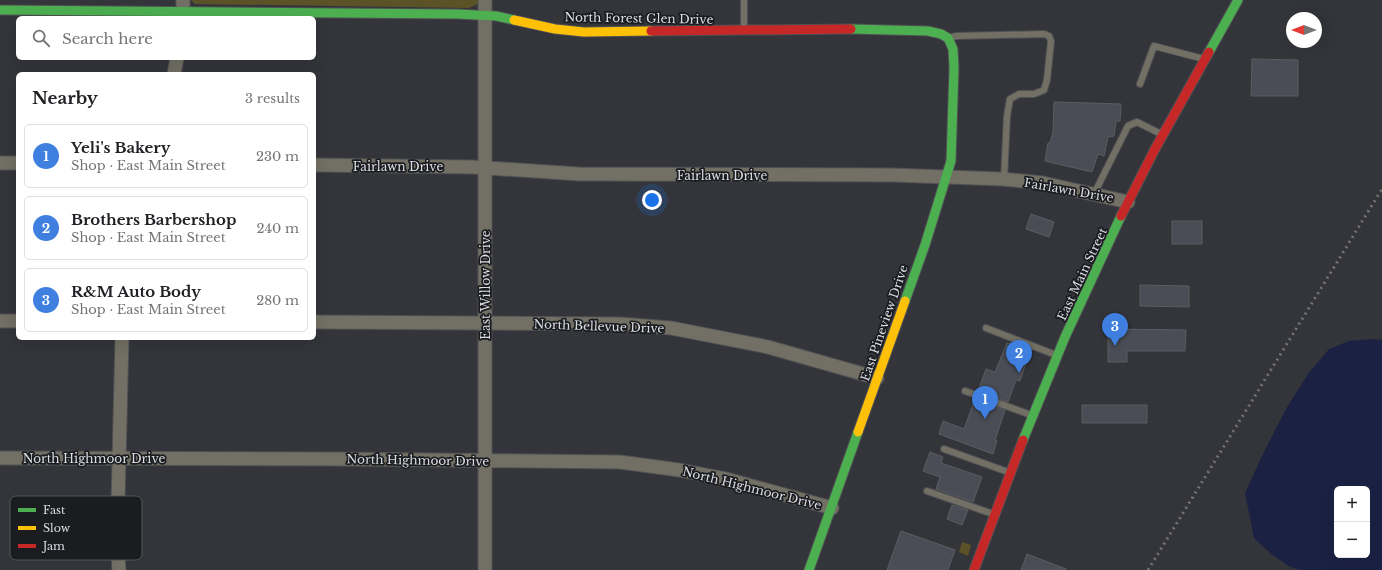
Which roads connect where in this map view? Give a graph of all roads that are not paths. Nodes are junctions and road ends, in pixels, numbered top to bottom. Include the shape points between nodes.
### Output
1 (485, 0) edge
2 (744, 0) edge
3 (1238, 0) edge
4 (0, 10) edge
5 (183, 10) edge
6 (485, 16) junction
7 (744, 30) junction
8 (948, 38) junction
9 (1205, 59) junction
10 (177, 60) edge
11 (174, 72) edge
12 (1140, 84) dead end
13 (1163, 134) junction
14 (0, 163) edge
15 (16, 164) edge
16 (316, 165) edge
17 (485, 168) junction
18 (946, 177) junction
19 (1004, 180) junction
20 (1094, 194) junction
21 (1128, 202) junction
22 (0, 321) edge
23 (16, 321) edge
24 (316, 322) edge
25 (485, 323) junction
26 (986, 328) dead end
27 (122, 340) edge
28 (1058, 356) junction
29 (877, 378) junction
30 (965, 391) dead end
31 (1032, 416) junction
32 (944, 449) dead end
33 (0, 458) edge
34 (120, 458) junction
35 (485, 460) junction
36 (1009, 473) junction
37 (927, 491) dead end
38 (119, 496) edge
39 (832, 508) junction
40 (994, 514) junction
41 (119, 560) edge
42 (119, 570) edge
43 (485, 570) edge
44 (809, 570) edge
45 (974, 570) edge

1 - 6 street, East Willow Drive
2 - 7 lane
3 - 9 street, East Main Street
4 - 5 street, North Forest Glen Drive
5 - 6 street, North Forest Glen Drive
6 - 7 street, North Forest Glen Drive via 584,32
6 - 17 street, East Willow Drive
7 - 8 street, North Forest Glen Drive via 928,31
8 - 18 street, East Pineview Drive via 953,49 954,78 952,161
8 - 19 lane via 1044,34 1049,36 1051,41 1044,90 1034,94 1019,94 1010,99
9 - 12 lane via 1154,46
9 - 13 street, East Main Street
10 - 11 street
13 - 20 lane via 1137,122 1128,126
13 - 21 street, East Main Street
14 - 15 street
16 - 17 street, Fairlawn Drive
17 - 18 street, Fairlawn Drive via 579,174
17 - 25 street, East Willow Drive
18 - 19 street, Fairlawn Drive
18 - 29 street, East Pineview Drive via 925,245
19 - 20 street, Fairlawn Drive via 1043,183
20 - 21 street, Fairlawn Drive
21 - 28 street, East Main Street
22 - 23 street
24 - 25 street, North Bellevue Drive
25 - 29 street, North Bellevue Drive via 620,324 671,328 768,347
25 - 35 street, East Willow Drive
26 - 28 lane
27 - 34 street
28 - 31 street, East Main Street
29 - 39 street, East Pineview Drive
30 - 31 lane
31 - 36 street, East Main Street
32 - 36 lane
33 - 34 street, North Highmoor Drive
34 - 35 street, North Highmoor Drive
34 - 38 street
35 - 39 street, North Highmoor Drive via 620,462 679,470 726,479
35 - 43 street, East Willow Drive
36 - 40 street, East Main Street
37 - 40 lane
39 - 44 street, East Pineview Drive
40 - 45 street, East Main Street
41 - 42 street

